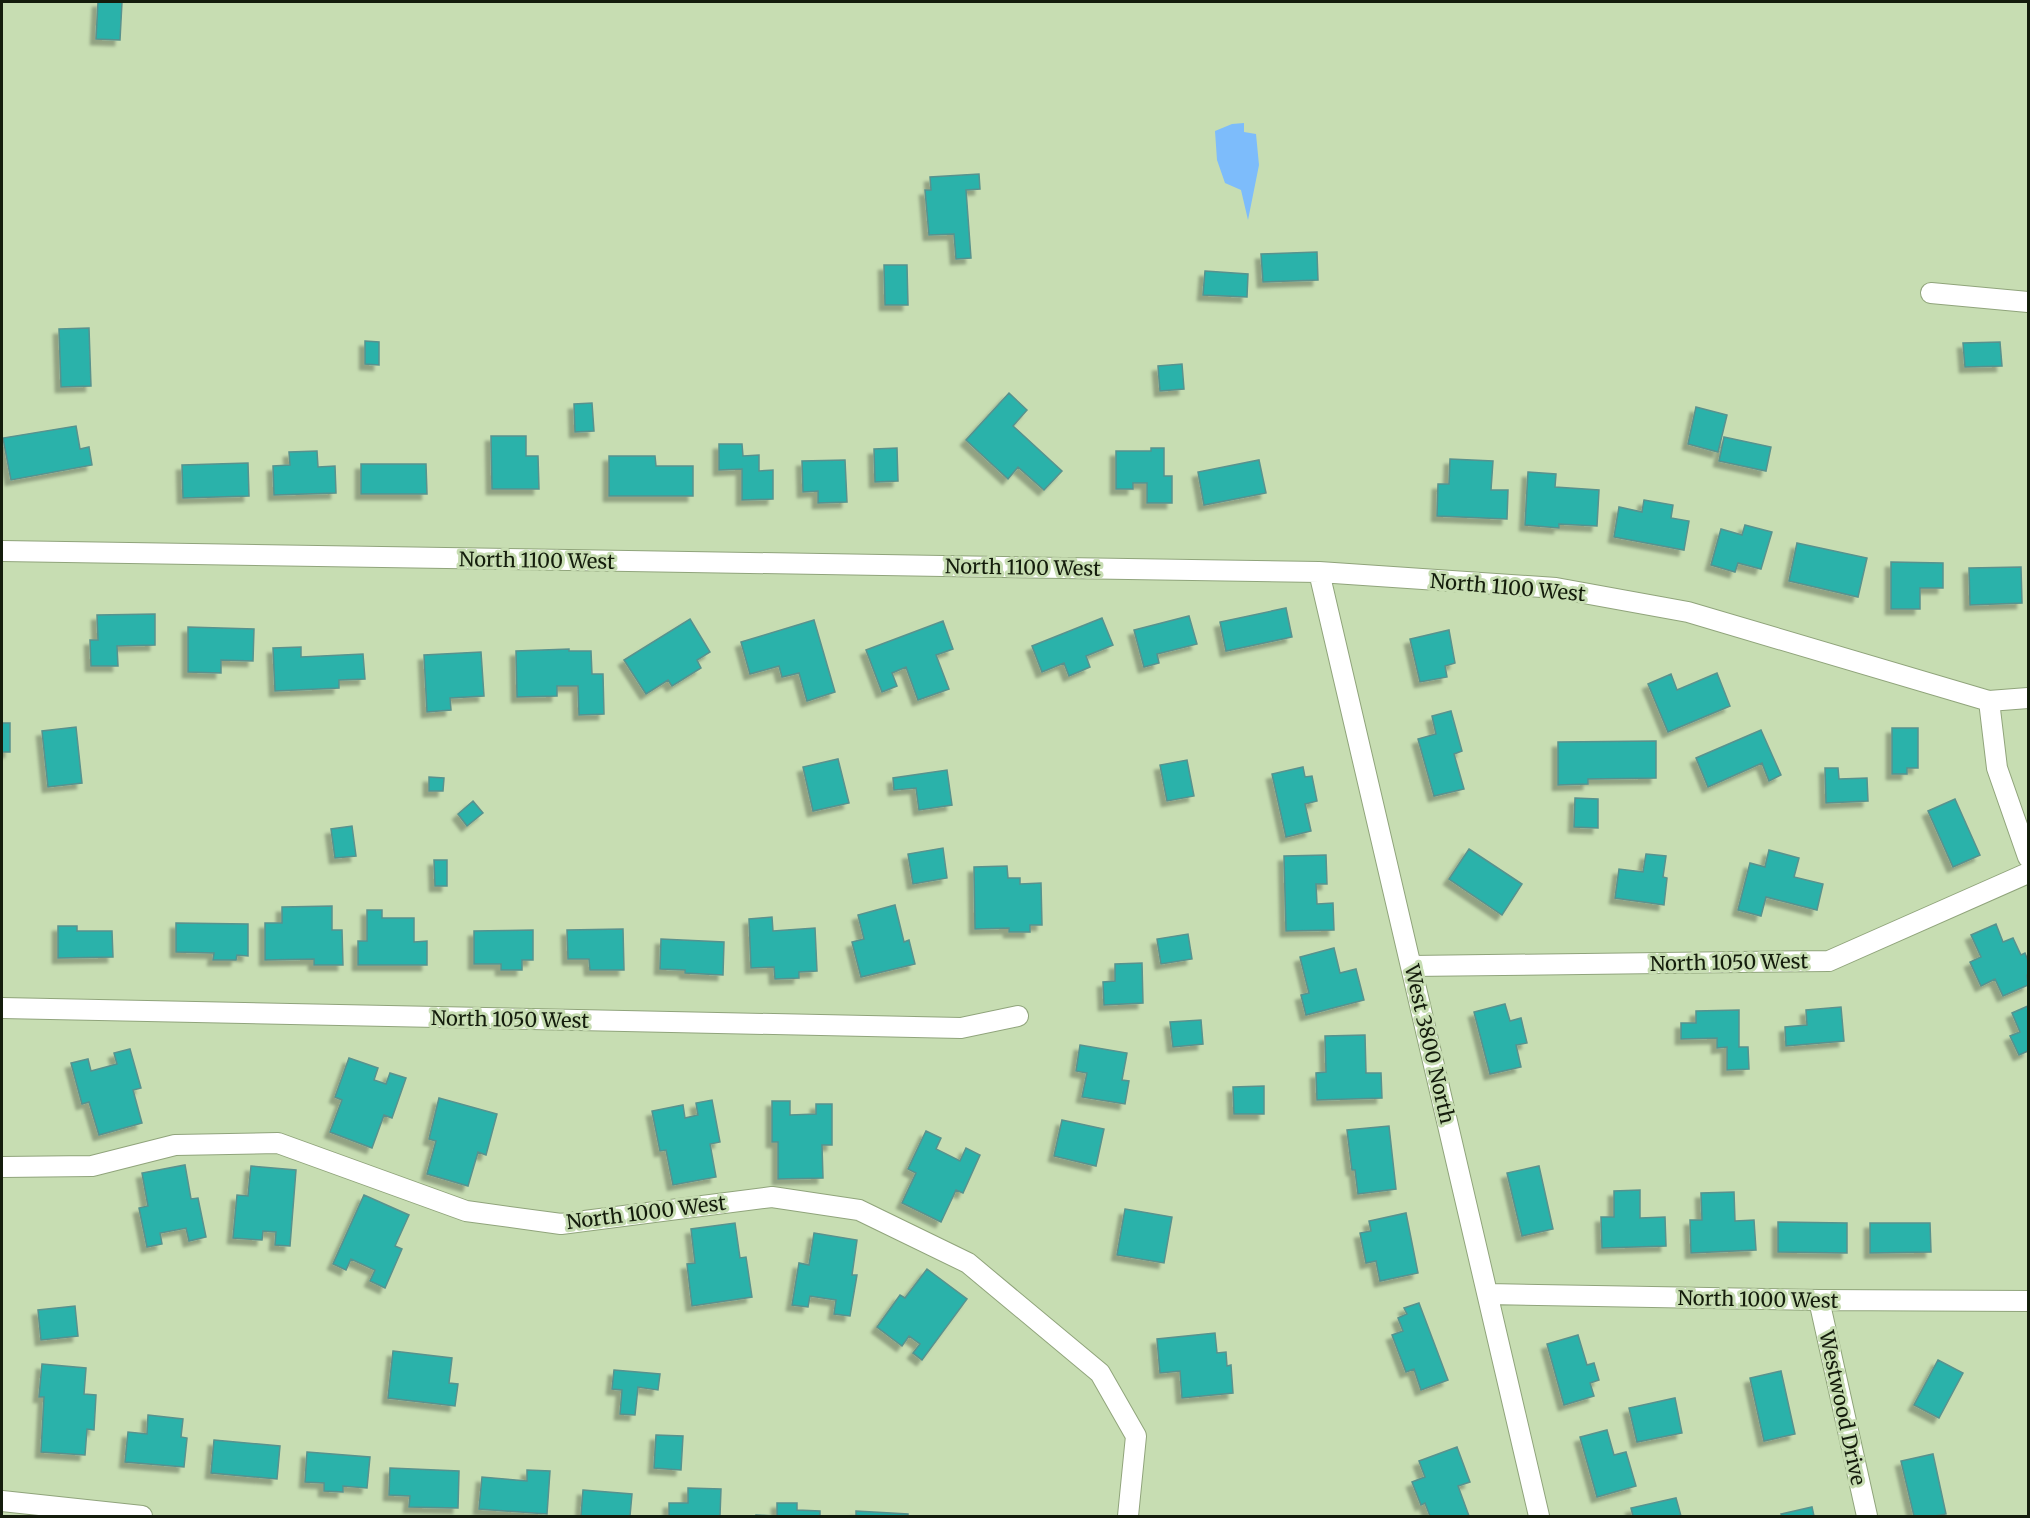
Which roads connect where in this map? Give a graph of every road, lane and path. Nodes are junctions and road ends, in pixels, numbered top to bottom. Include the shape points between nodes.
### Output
1 (1931, 293) dead end
2 (2028, 302) edge
3 (2, 551) edge
4 (1319, 572) junction
5 (2028, 698) edge
6 (1989, 701) junction
7 (2028, 857) edge
8 (2028, 873) edge
9 (1412, 966) junction
10 (2, 1008) edge
11 (1018, 1016) dead end
12 (2, 1167) edge
13 (1488, 1294) junction
14 (1819, 1300) junction
15 (2028, 1301) edge
16 (2, 1500) edge
17 (142, 1516) edge
18 (1128, 1516) edge
19 (1539, 1516) edge
20 (1867, 1516) edge

1 - 2 street
3 - 4 street, North 1100 West
4 - 6 street, North 1100 West via 1556,588 1688,612
4 - 9 street, West 3800 North
5 - 6 street, North 1100 West
6 - 7 street via 1997,768
8 - 9 street, North 1050 West via 1829,961
9 - 13 street, West 3800 North
10 - 11 street, North 1050 West via 961,1028
12 - 18 street, North 1000 West via 92,1166 175,1145 278,1143 466,1211 561,1224 772,1197 859,1210 968,1263 1100,1373 1136,1436
13 - 14 street, North 1000 West
13 - 19 street, West 3800 North
14 - 15 street, North 1000 West
14 - 20 street, Westwood Drive
16 - 17 street

